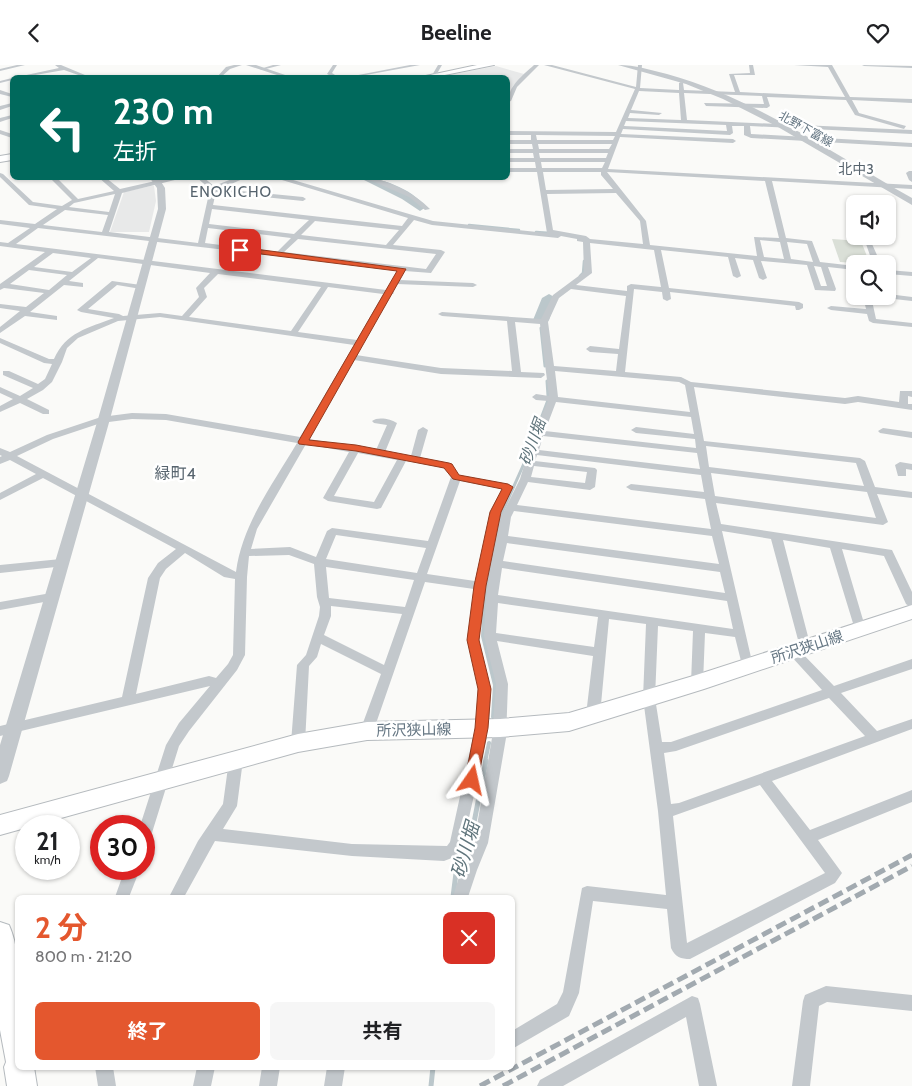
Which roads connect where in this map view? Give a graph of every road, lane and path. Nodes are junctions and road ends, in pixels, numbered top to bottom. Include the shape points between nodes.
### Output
1 (23, 65) edge
2 (57, 65) edge
3 (76, 65) edge
4 (240, 65) edge
5 (249, 65) edge
6 (279, 65) edge
7 (335, 65) edge
8 (384, 65) edge
9 (418, 65) edge
10 (440, 65) edge
11 (490, 65) edge
12 (537, 65) edge
13 (546, 65) edge
14 (621, 65) edge
15 (738, 65) edge
16 (751, 65) edge
17 (796, 65) edge
18 (864, 65) edge
19 (829, 66) edge
20 (640, 67) edge
21 (912, 67) edge
22 (64, 68) junction
23 (262, 69) junction
24 (0, 70) edge
25 (392, 70) junction
26 (401, 74) dead end
27 (741, 74) junction
28 (33, 75) edge
29 (84, 75) edge
30 (223, 75) edge
31 (282, 75) edge
32 (332, 75) edge
33 (362, 75) edge
34 (431, 75) edge
35 (439, 75) edge
36 (669, 76) junction
37 (681, 83) dead end
38 (638, 88) junction
39 (657, 90) junction
40 (670, 91) junction
41 (680, 91) junction
42 (704, 93) junction
43 (713, 93) junction
44 (738, 94) junction
45 (764, 95) junction
46 (510, 97) edge
47 (658, 98) dead end
48 (848, 99) junction
49 (912, 101) edge
50 (706, 104) junction
51 (658, 105) dead end
52 (738, 105) junction
53 (628, 111) junction
54 (659, 113) junction
55 (624, 119) junction
56 (660, 121) junction
57 (684, 122) junction
58 (710, 123) junction
59 (729, 124) junction
60 (747, 125) junction
61 (778, 126) junction
62 (825, 128) junction
63 (855, 129) junction
64 (912, 131) edge
65 (619, 132) junction
66 (901, 132) junction
67 (510, 133) edge
68 (532, 133) junction
69 (801, 139) junction
70 (733, 141) dead end
71 (831, 141) junction
72 (510, 142) edge
73 (534, 142) junction
74 (615, 142) junction
75 (859, 143) junction
76 (910, 145) edge
77 (510, 151) edge
78 (536, 151) junction
79 (611, 151) junction
80 (510, 160) edge
81 (538, 160) junction
82 (608, 160) junction
83 (510, 170) edge
84 (540, 170) junction
85 (604, 171) junction
86 (912, 173) edge
87 (0, 175) edge
88 (768, 179) junction
89 (55, 180) edge
90 (105, 180) edge
91 (156, 180) edge
92 (202, 180) edge
93 (236, 180) edge
94 (284, 180) edge
95 (300, 180) edge
96 (373, 180) edge
97 (912, 180) edge
98 (294, 183) junction
99 (883, 185) junction
100 (912, 187) edge
101 (213, 189) junction
102 (313, 189) junction
103 (617, 191) junction
104 (119, 192) junction
105 (544, 192) junction
106 (302, 199) junction
107 (77, 201) junction
108 (912, 202) edge
109 (297, 204) dead end
110 (209, 207) junction
111 (61, 209) junction
112 (427, 209) dead end
113 (112, 214) junction
114 (413, 217) junction
115 (314, 218) junction
116 (0, 222) edge
117 (36, 226) junction
118 (205, 226) junction
119 (403, 228) junction
120 (105, 234) junction
121 (296, 236) junction
122 (154, 239) junction
123 (784, 240) junction
124 (584, 241) junction
125 (0, 244) edge
126 (10, 245) junction
127 (200, 245) junction
128 (388, 247) junction
129 (647, 247) junction
130 (656, 248) junction
131 (52, 250) junction
132 (0, 251) edge
133 (279, 254) junction
134 (97, 256) junction
135 (731, 256) junction
136 (758, 258) junction
137 (788, 261) junction
138 (148, 263) junction
139 (817, 264) junction
140 (846, 267) edge
141 (28, 268) junction
142 (402, 269) junction
143 (216, 271) junction
144 (896, 273) edge
145 (73, 274) junction
146 (444, 275) dead end
147 (911, 276) edge
148 (763, 278) dead end
149 (396, 282) junction
150 (733, 282) dead end
151 (63, 283) junction
152 (442, 284) junction
153 (80, 285) dead end
154 (326, 285) junction
155 (473, 285) dead end
156 (2, 287) edge
157 (141, 287) junction
158 (570, 287) junction
159 (665, 289) junction
160 (50, 292) junction
161 (390, 293) junction
162 (630, 294) junction
163 (896, 297) edge
164 (667, 299) dead end
165 (912, 299) edge
166 (869, 305) edge
167 (0, 307) edge
168 (799, 308) dead end
169 (831, 308) dead end
170 (25, 312) junction
171 (871, 312) junction
172 (442, 314) dead end
173 (54, 317) dead end
174 (129, 317) junction
175 (184, 318) junction
176 (511, 320) junction
177 (544, 322) junction
178 (912, 325) edge
179 (0, 331) edge
180 (293, 334) junction
181 (0, 340) edge
182 (360, 343) junction
183 (590, 349) dead end
184 (622, 352) junction
185 (351, 357) junction
186 (58, 362) junction
187 (550, 368) junction
188 (6, 373) dead end
189 (517, 373) junction
190 (620, 374) junction
191 (541, 375) dead end
192 (689, 384) junction
193 (40, 388) junction
194 (0, 390) edge
195 (912, 394) edge
196 (536, 397) dead end
197 (20, 399) junction
198 (553, 400) junction
199 (908, 407) edge
200 (0, 409) edge
201 (46, 412) dead end
202 (694, 415) junction
203 (104, 420) junction
204 (377, 421) dead end
205 (423, 430) dead end
206 (636, 430) dead end
207 (883, 431) dead end
208 (539, 433) junction
209 (912, 435) edge
210 (303, 442) junction
211 (700, 443) junction
212 (356, 448) junction
213 (534, 452) junction
214 (380, 453) junction
215 (3, 456) edge
216 (403, 457) junction
217 (415, 459) junction
218 (531, 463) junction
219 (912, 467) edge
220 (705, 471) junction
221 (43, 474) junction
222 (902, 474) dead end
223 (456, 477) junction
224 (525, 479) junction
225 (631, 487) dead end
226 (871, 490) junction
227 (81, 493) junction
228 (504, 495) junction
229 (912, 495) edge
230 (0, 497) edge
231 (711, 497) junction
232 (514, 502) junction
233 (717, 530) junction
234 (776, 536) junction
235 (502, 539) junction
236 (432, 545) junction
237 (835, 545) junction
238 (184, 548) junction
239 (244, 553) junction
240 (61, 563) junction
241 (319, 563) junction
242 (497, 564) junction
243 (0, 569) edge
244 (726, 569) junction
245 (241, 577) junction
246 (421, 577) junction
247 (480, 586) junction
248 (52, 597) junction
249 (492, 598) junction
250 (733, 598) junction
251 (324, 601) junction
252 (912, 604) edge
253 (0, 605) edge
254 (408, 611) junction
255 (912, 612) edge
256 (604, 614) junction
257 (652, 620) junction
258 (699, 627) junction
259 (860, 630) junction
260 (740, 634) junction
261 (490, 635) junction
262 (318, 637) junction
263 (799, 650) junction
264 (599, 652) junction
265 (912, 663) edge
266 (747, 666) junction
267 (387, 672) junction
268 (697, 683) junction
269 (219, 684) junction
270 (831, 691) junction
271 (649, 698) junction
272 (128, 700) junction
273 (593, 715) junction
274 (912, 724) edge
275 (15, 727) junction
276 (491, 728) junction
277 (0, 731) edge
278 (367, 731) junction
279 (875, 738) junction
280 (298, 743) junction
281 (657, 748) junction
282 (236, 760) junction
283 (0, 776) edge
284 (762, 779) junction
285 (162, 780) junction
286 (912, 796) edge
287 (665, 811) junction
288 (151, 815) edge
289 (0, 825) edge
290 (211, 834) junction
291 (808, 838) junction
292 (128, 880) edge
293 (123, 895) edge
294 (177, 895) edge
295 (462, 895) edge
296 (674, 903) junction
297 (0, 934) edge
298 (912, 1003) edge
299 (10, 1028) edge
300 (515, 1039) edge
301 (15, 1045) edge
302 (19, 1070) edge
303 (105, 1070) edge
304 (205, 1070) edge
305 (271, 1070) edge
306 (336, 1070) edge
307 (22, 1086) edge
308 (108, 1086) edge
309 (202, 1086) edge
310 (268, 1086) edge
311 (333, 1086) edge
312 (546, 1086) edge
313 (708, 1086) edge
314 (801, 1086) edge

1 - 24 street
2 - 22 street
3 - 22 street
4 - 30 street via 228,68
5 - 23 street
6 - 23 street
7 - 32 street via 329,73
8 - 25 street
9 - 25 street
10 - 34 street
11 - 35 main road
12 - 46 street via 515,86
13 - 38 street
14 - 20 street, 北野下富線
15 - 27 street
16 - 27 street via 752,74
17 - 19 street
18 - 21 street
19 - 48 street
20 - 36 street, 北野下富線
20 - 38 street
22 - 28 street
22 - 29 street
23 - 31 street
25 - 26 street
25 - 33 street
27 - 44 street via 731,74
36 - 40 street
36 - 43 street, 北野下富線
37 - 41 street
38 - 39 street
38 - 53 street
39 - 40 street
39 - 47 street
40 - 41 street
41 - 42 street
41 - 57 street
42 - 43 street
42 - 50 street
43 - 44 street
43 - 52 street, 北野下富線
44 - 45 street
45 - 48 street
45 - 52 street via 767,106
48 - 49 street
48 - 64 street via 855,112
50 - 52 street
50 - 58 street
51 - 54 street
52 - 61 street, 北野下富線
53 - 54 street
53 - 55 street
54 - 56 street
55 - 56 street
55 - 65 street
56 - 57 street
57 - 58 street
58 - 59 street
59 - 60 street
59 - 65 street via 730,133
60 - 61 street
60 - 69 street via 747,135
61 - 62 street
61 - 69 street, 北野下富線
62 - 63 street
62 - 71 street
63 - 66 street
63 - 75 street
64 - 66 street
65 - 68 street
65 - 70 street
65 - 74 street
66 - 76 street
67 - 68 street
68 - 73 street
69 - 71 street
69 - 99 street, 北野下富線
71 - 75 street
72 - 73 street
73 - 74 street
73 - 78 street
74 - 79 street
75 - 76 street
77 - 78 street
78 - 79 street
78 - 81 street
79 - 82 street
80 - 81 street
81 - 82 street
81 - 84 street
82 - 85 street
83 - 84 street
84 - 85 street
84 - 105 street
85 - 88 street
85 - 103 street via 604,176
86 - 97 street via 909,173
87 - 111 street via 31,204
88 - 99 street
88 - 123 street
89 - 107 street
90 - 104 street
91 - 104 street
91 - 122 street via 163,201
92 - 101 street
93 - 101 street
94 - 98 street
95 - 98 street
96 - 112 street via 411,196
98 - 102 street
99 - 100 street
99 - 108 street, 北野下富線
101 - 106 street
101 - 110 street
102 - 106 street
102 - 114 street
103 - 105 street
103 - 129 street via 643,221
104 - 107 street
104 - 113 street
105 - 124 street via 550,232 586,238
106 - 109 street
107 - 111 street
110 - 115 street via 289,212
110 - 118 street
111 - 113 street
111 - 117 street
113 - 120 street
114 - 119 street
114 - 124 street via 446,225 524,231
115 - 119 street
115 - 121 street
116 - 117 street
117 - 120 street
117 - 126 street
118 - 121 street
118 - 127 street
119 - 128 street
120 - 122 street
121 - 128 street
121 - 133 street
122 - 127 street
122 - 138 street
123 - 136 street via 756,238
123 - 137 street
123 - 139 street via 810,242
124 - 129 street
124 - 158 street via 588,273
125 - 126 street
126 - 131 street
126 - 132 street
127 - 133 street
128 - 142 street via 441,252 428,271
129 - 130 street
130 - 135 street
130 - 159 street
131 - 134 street
131 - 141 street
133 - 142 street
134 - 138 street
134 - 145 street
135 - 136 street
135 - 150 street
136 - 137 street
136 - 148 street
137 - 139 street
138 - 143 street
138 - 157 street
139 - 140 street
141 - 145 street
141 - 156 street
142 - 149 street
143 - 154 street
143 - 175 street via 200,288 203,297
144 - 147 street
145 - 151 street
146 - 152 street
149 - 152 street
149 - 161 street
151 - 153 street
151 - 160 street
152 - 155 street
154 - 161 street
154 - 180 street
156 - 160 street
157 - 174 street
157 - 174 street via 114,283 81,310
158 - 162 street
158 - 177 street via 556,297
159 - 162 street via 631,286
159 - 164 street
159 - 168 street via 799,304
160 - 170 street
161 - 182 street
162 - 184 street
163 - 165 street
166 - 171 street
167 - 170 street
169 - 171 street
170 - 173 street
170 - 179 street
171 - 178 street via 873,321
172 - 176 street
174 - 175 street via 160,315
174 - 186 street via 106,322 75,336 64,347
174 - 203 street
175 - 180 street
176 - 177 street
176 - 189 street
177 - 187 street
180 - 182 street
181 - 186 street via 48,361
182 - 185 street
183 - 184 street
184 - 190 street
185 - 189 street via 441,371
185 - 210 street
186 - 193 street via 53,374
187 - 190 street
187 - 198 street
188 - 193 street
189 - 191 street
190 - 192 street via 681,380
192 - 199 street via 845,401 858,399
192 - 202 street
193 - 197 street
194 - 197 street
195 - 199 street via 904,393
196 - 198 street
197 - 200 street
197 - 201 street
198 - 202 street
198 - 208 street
202 - 211 street
203 - 210 street via 132,416 166,417
203 - 215 street
203 - 227 street
204 - 214 street via 392,423
205 - 217 street
206 - 211 street
207 - 209 street
208 - 211 street
208 - 213 street
210 - 212 street
210 - 239 street via 252,529
211 - 220 street
211 - 226 street via 860,461
212 - 214 street
212 - 216 street via 328,498 377,506
213 - 218 street
213 - 220 street
214 - 216 street
215 - 221 street
216 - 217 street
217 - 223 street via 449,466
218 - 224 street
218 - 224 street via 592,471 590,487
219 - 222 street via 900,465
220 - 226 street
220 - 231 street
221 - 227 street
221 - 230 street
223 - 228 street via 508,487
223 - 236 street
224 - 232 street
225 - 231 street
226 - 229 street
226 - 231 street via 883,522
227 - 238 street
227 - 240 street
228 - 232 street
228 - 247 street via 495,512
231 - 233 street
232 - 233 street
232 - 235 street via 506,517
233 - 234 street
233 - 244 street
234 - 237 street
234 - 263 street
235 - 242 street
235 - 244 street
236 - 241 street via 332,531
236 - 246 street
237 - 252 street via 890,554
237 - 259 street
238 - 245 street via 228,575
238 - 272 street via 154,578
239 - 241 street via 290,551
239 - 245 street
240 - 243 street
240 - 248 street
241 - 246 street
241 - 251 street
242 - 249 street
242 - 250 street
244 - 250 street
245 - 269 street via 241,649 233,667
246 - 247 street
246 - 254 street
247 - 276 street via 473,640
248 - 253 street
248 - 275 street
249 - 256 street
249 - 261 street
250 - 260 street
251 - 254 street
251 - 262 street via 325,616
254 - 267 street
255 - 259 main road, 所沢狭山線
256 - 257 street
256 - 264 street
257 - 258 street
257 - 271 street
258 - 260 street
258 - 268 street
259 - 263 main road, 所沢狭山線
260 - 266 street
261 - 264 street
261 - 276 street via 502,684
262 - 267 street
262 - 280 street via 311,657 303,665
263 - 266 main road, 所沢狭山線
263 - 270 street
264 - 273 street
265 - 270 street
266 - 268 main road, 所沢狭山線
267 - 278 street
268 - 271 main road, 所沢狭山線
269 - 272 street via 209,681
269 - 285 street via 177,737
270 - 279 street
270 - 281 street via 671,747
271 - 273 main road, 所沢狭山線
271 - 281 street
272 - 275 street
273 - 276 main road, 所沢狭山線 via 551,725
274 - 279 street
275 - 277 street
275 - 283 street
276 - 278 main road, 所沢狭山線
276 - 290 street via 462,831 452,851 444,854 352,850
276 - 295 street via 481,843
278 - 280 main road, 所沢狭山線
279 - 284 street
280 - 282 main road, 所沢狭山線
281 - 287 street
282 - 285 main road, 所沢狭山線
282 - 290 street via 230,806
284 - 287 street
284 - 291 street
285 - 288 street
285 - 289 main road, 所沢狭山線
286 - 291 street
287 - 296 street
290 - 294 street
291 - 296 street via 834,873 832,876 690,951 680,948
292 - 293 street
296 - 300 street via 587,893 570,993 563,1010
297 - 299 main road
298 - 314 street via 826,994 811,1001
299 - 301 main road
302 - 307 main road
303 - 308 street
304 - 309 street
305 - 310 street
306 - 311 street
312 - 313 street via 692,1004

